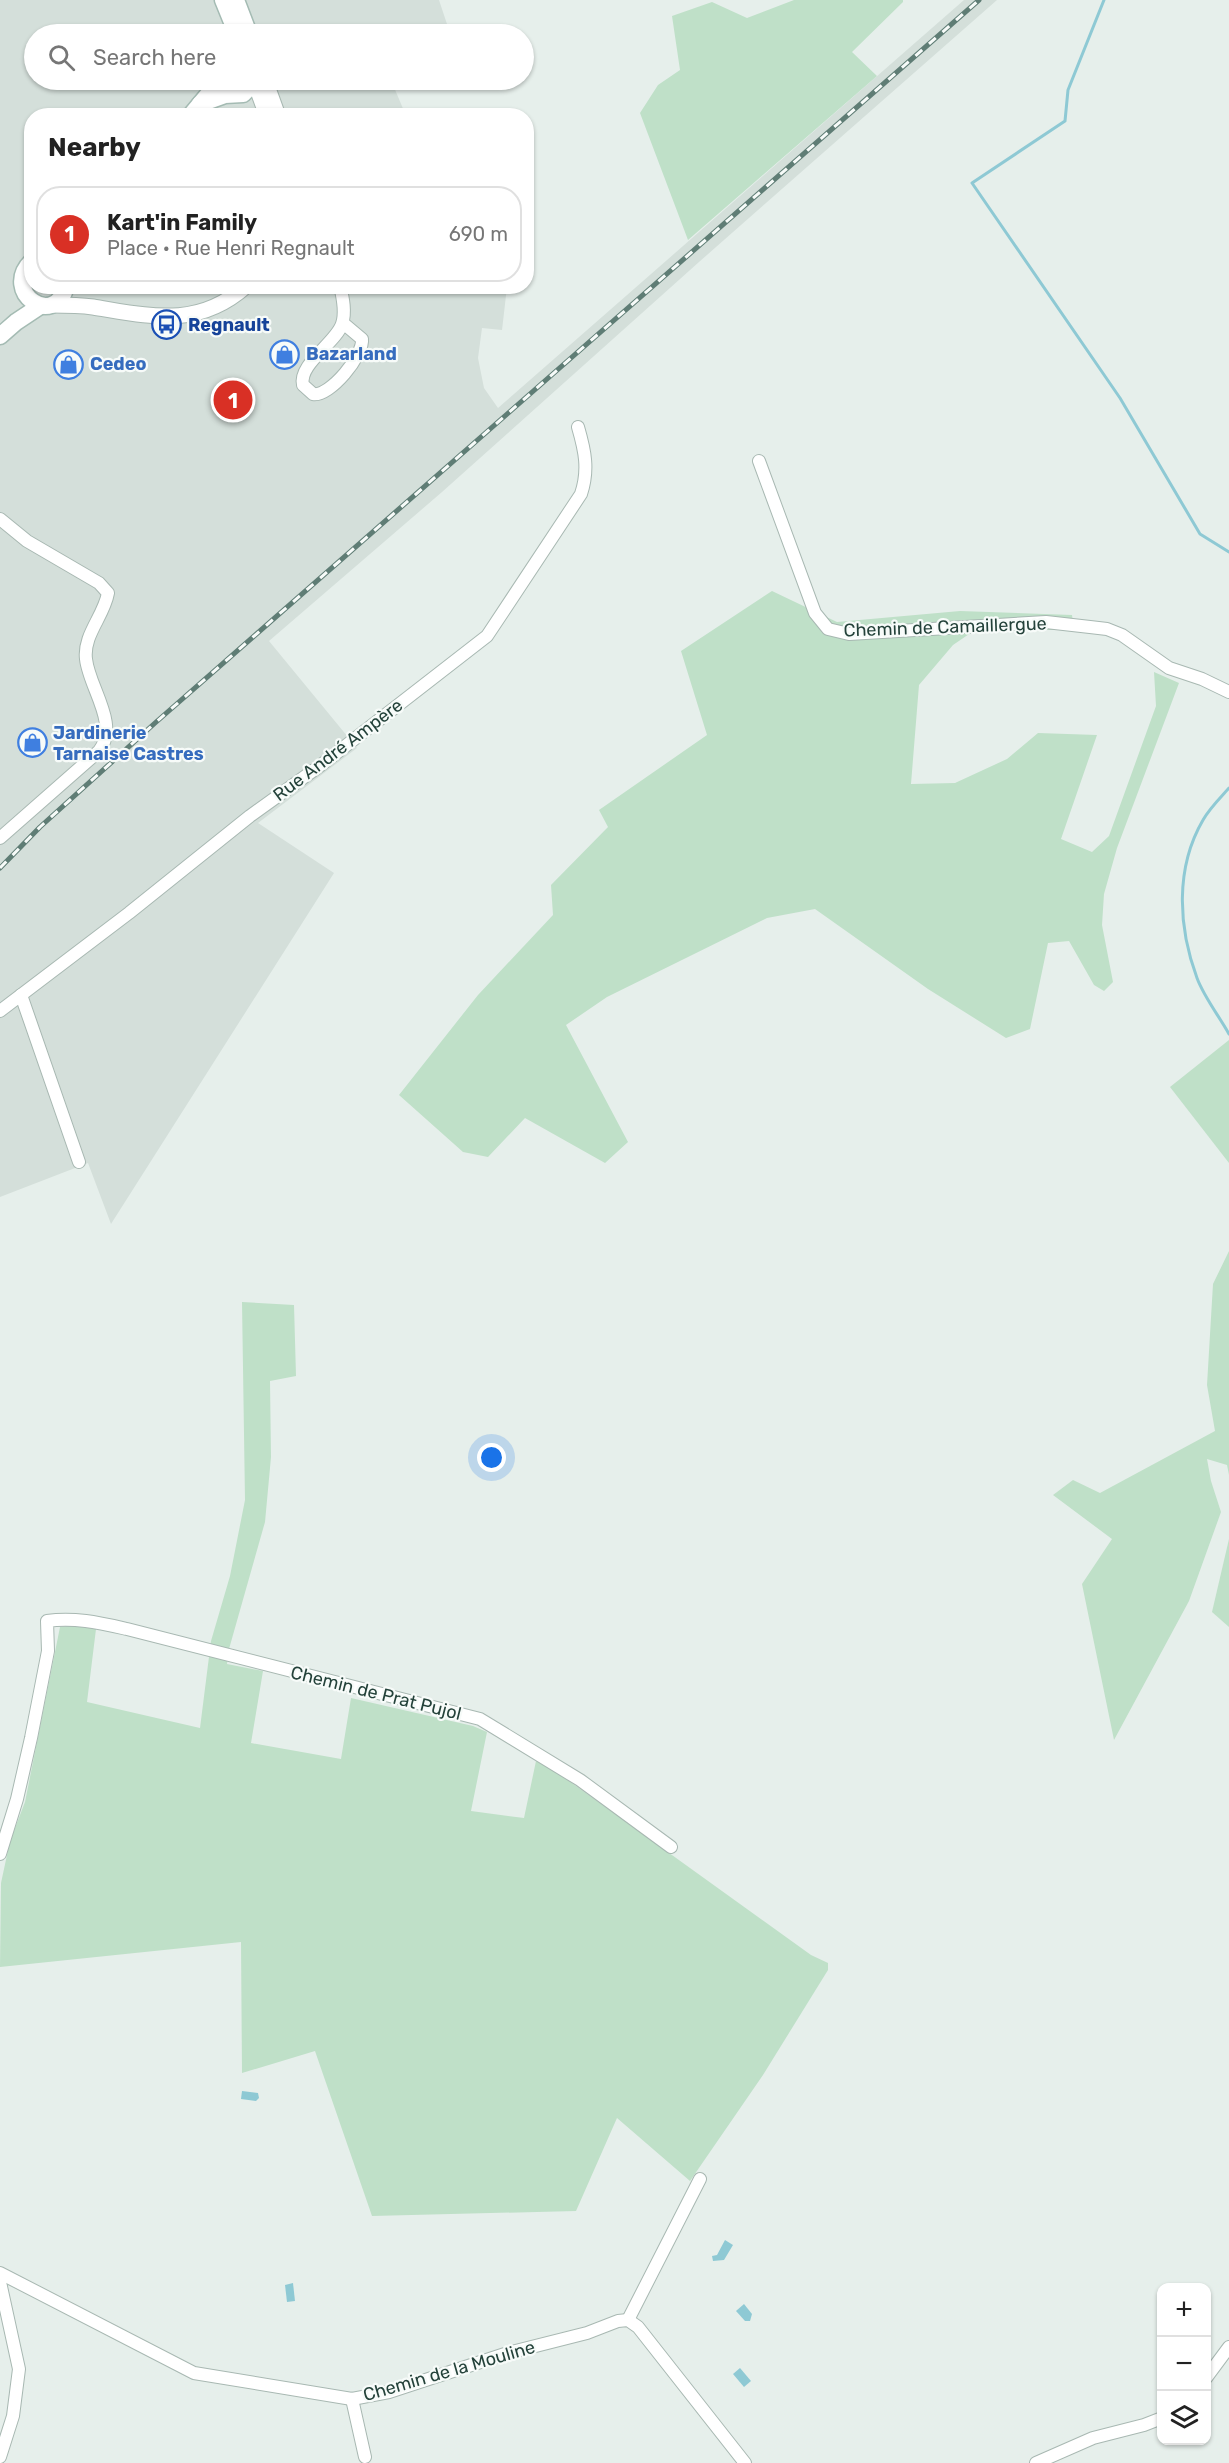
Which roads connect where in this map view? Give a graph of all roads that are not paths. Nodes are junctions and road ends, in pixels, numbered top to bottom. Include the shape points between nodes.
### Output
1 (223, 0) edge
2 (236, 0) edge
3 (234, 24) edge
4 (237, 24) edge
5 (212, 90) edge
6 (237, 90) edge
7 (259, 90) edge
8 (261, 90) edge
9 (197, 108) edge
10 (198, 108) edge
11 (264, 108) edge
12 (273, 108) edge
13 (24, 269) edge
14 (20, 289) junction
15 (63, 294) edge
16 (75, 294) edge
17 (234, 294) edge
18 (341, 294) edge
19 (46, 305) junction
20 (89, 307) junction
21 (343, 322) junction
22 (3, 334) edge
23 (578, 427) dead end
24 (759, 461) dead end
25 (0, 519) edge
26 (1229, 693) edge
27 (0, 838) edge
28 (21, 995) junction
29 (0, 1011) edge
30 (79, 1162) dead end
31 (671, 1847) dead end
32 (0, 1854) edge
33 (700, 2180) dead end
34 (0, 2273) edge
35 (0, 2283) edge
36 (628, 2320) junction
37 (1229, 2347) edge
38 (1211, 2371) edge
39 (352, 2399) junction
40 (1157, 2420) edge
41 (0, 2457) edge
42 (365, 2457) dead end
43 (745, 2463) edge
44 (1036, 2463) edge

1 - 3 main road
2 - 4 main road
5 - 9 main road
6 - 10 main road
7 - 11 street
8 - 12 street
13 - 14 main road
14 - 19 main road via 26,300
14 - 22 main road
15 - 19 main road
16 - 20 street
17 - 20 street via 211,309 181,316 153,317
18 - 21 street
19 - 20 street
19 - 22 main road
21 - 21 street via 305,372 303,385 314,394 331,388 361,351 362,339
23 - 28 street, Rue André Ampère via 586,455 581,494 487,636
24 - 26 street, Chemin de Camaillergue via 815,614 828,629 849,634 1046,621 1107,629 1169,668
25 - 27 street via 27,541 99,583 108,594 85,653 105,720 104,744
28 - 29 street, Rue André Ampère
28 - 30 street
31 - 32 street, Chemin de Prat Pujol via 553,1762 467,1714 76,1619 47,1621 48,1651 31,1738
33 - 36 street
34 - 39 street, Chemin de la Mouline via 194,2373
35 - 41 street via 19,2369 13,2416
36 - 39 street, Chemin de la Mouline via 508,2353 389,2392
36 - 43 street via 638,2327
37 - 38 street
39 - 42 street
40 - 44 street via 1093,2438

